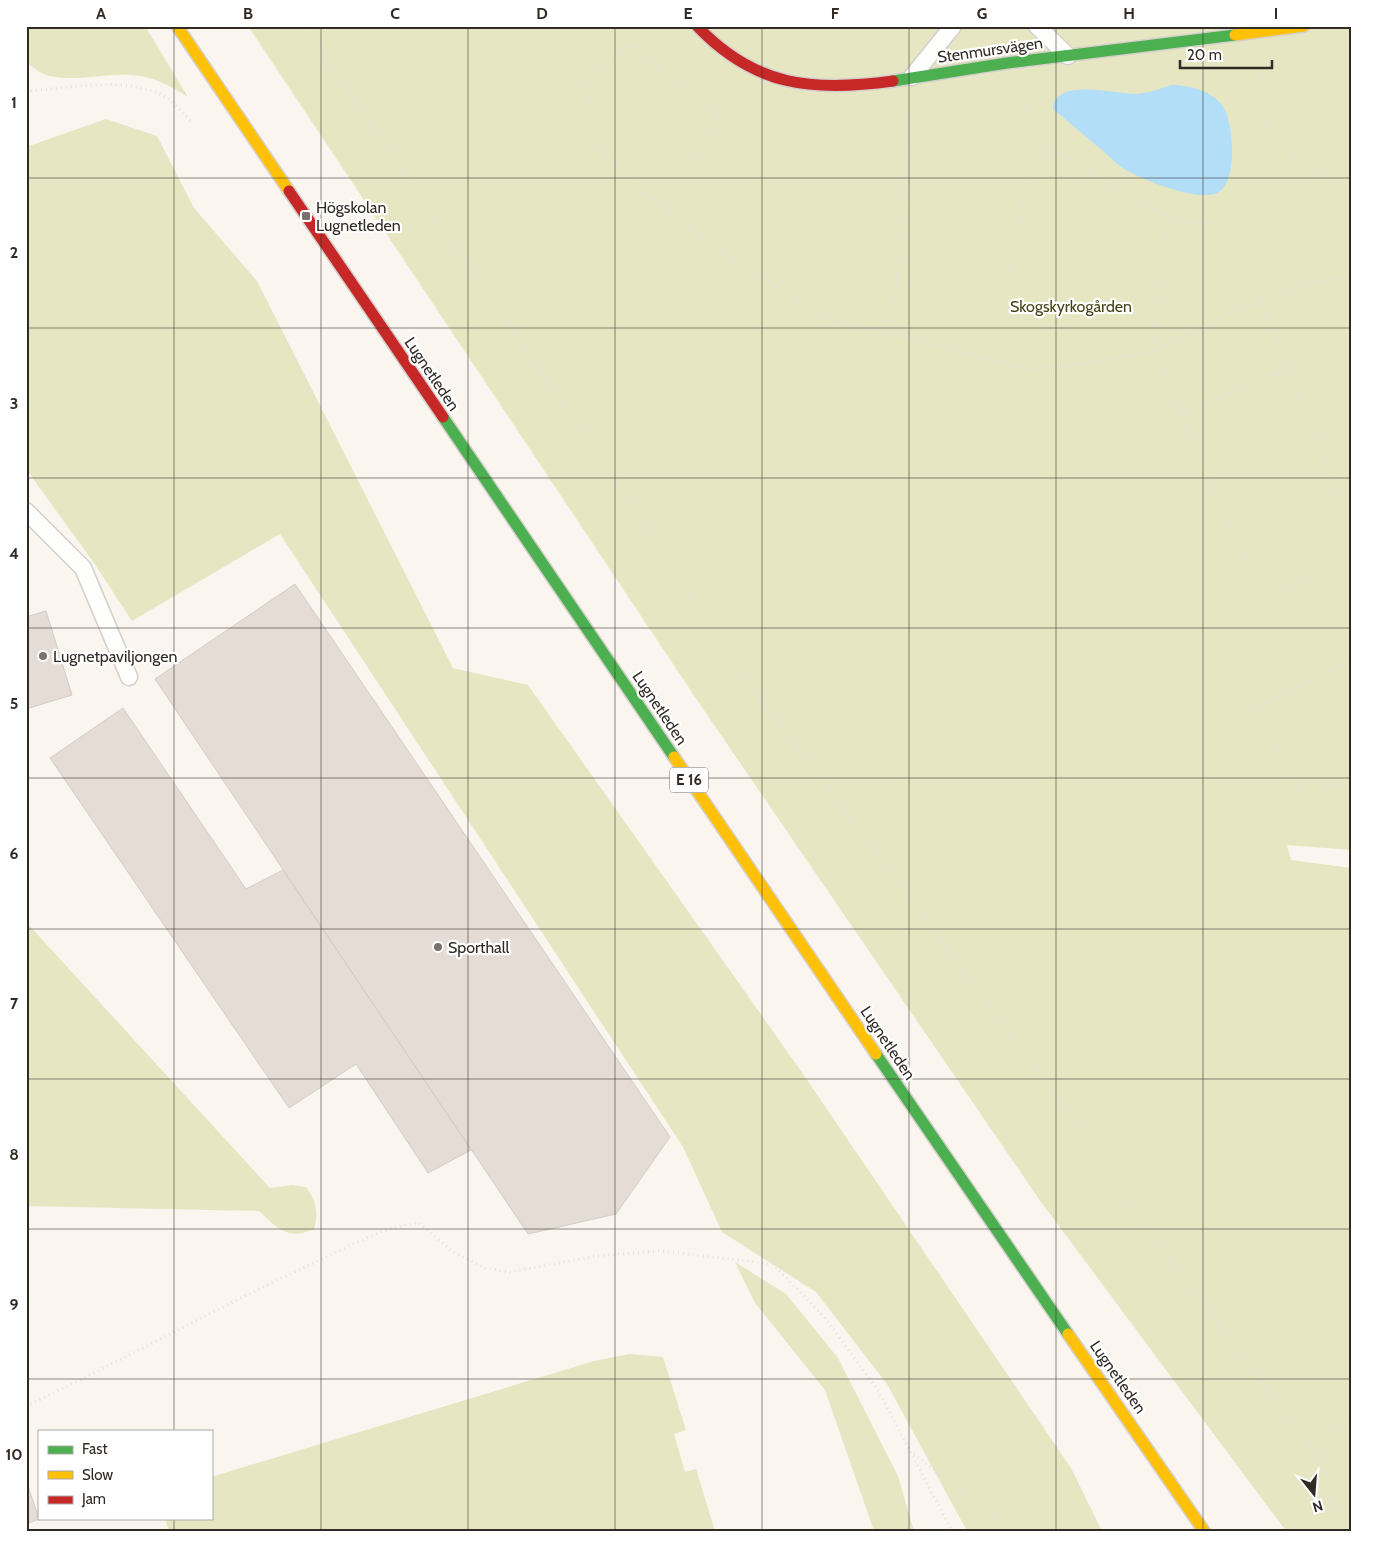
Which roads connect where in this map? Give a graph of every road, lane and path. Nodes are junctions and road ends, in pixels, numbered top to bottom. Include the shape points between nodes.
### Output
1 (177, 26) edge
2 (306, 26) edge
3 (697, 26) edge
4 (953, 26) edge
5 (1037, 26) edge
6 (1304, 26) edge
7 (1261, 29) edge
8 (1068, 56) junction
9 (1010, 63) junction
10 (912, 77) junction
11 (26, 91) edge
12 (192, 122) dead end
13 (1047, 146) junction
14 (1351, 186) edge
15 (653, 199) junction
16 (1169, 218) junction
17 (1222, 219) dead end
18 (1351, 277) edge
19 (1262, 299) junction
20 (1003, 306) dead end
21 (886, 332) junction
22 (1155, 350) junction
23 (1287, 368) junction
24 (1181, 414) junction
25 (26, 511) edge
26 (1351, 523) edge
27 (1351, 561) edge
28 (1351, 659) edge
29 (129, 677) dead end
30 (1351, 778) edge
31 (1351, 1403) edge
32 (26, 1406) edge
33 (912, 1452) junction
34 (1322, 1463) junction
35 (952, 1531) edge
36 (1016, 1531) edge
37 (1204, 1531) edge
38 (1348, 1531) edge

1 - 37 main road, Lugnetleden / E 16
2 - 34 path via 759,696 932,927 1162,1248
3 - 10 main road, Stenmursvägen via 737,61 774,78 828,86
4 - 10 lane
5 - 8 lane
6 - 7 main road, Stenmursvägen
7 - 8 main road, Stenmursvägen
7 - 14 path via 1265,120 1288,151 1326,178
8 - 9 main road, Stenmursvägen
9 - 10 main road, Stenmursvägen
9 - 13 path via 1032,121
10 - 21 path via 897,283
11 - 12 path via 136,86 167,98
13 - 16 path
13 - 20 path via 1024,194
15 - 15 path via 688,169 718,117 629,43 584,86 597,148
15 - 21 path via 742,266 830,320
16 - 17 path via 1198,223
16 - 22 path via 1156,270
18 - 19 path via 1310,282
19 - 22 path
19 - 23 path
21 - 22 path via 1026,369 1094,363
22 - 24 path
23 - 24 path
23 - 26 path
24 - 27 path via 1262,601
25 - 29 lane via 83,568
28 - 30 path via 1256,707 1304,799
31 - 34 path
32 - 33 path via 295,1272 361,1242 407,1224 418,1223 453,1252 485,1268 510,1272 596,1256 661,1251 773,1264 826,1320 879,1392
33 - 35 path
33 - 36 path
34 - 38 path via 1332,1502

